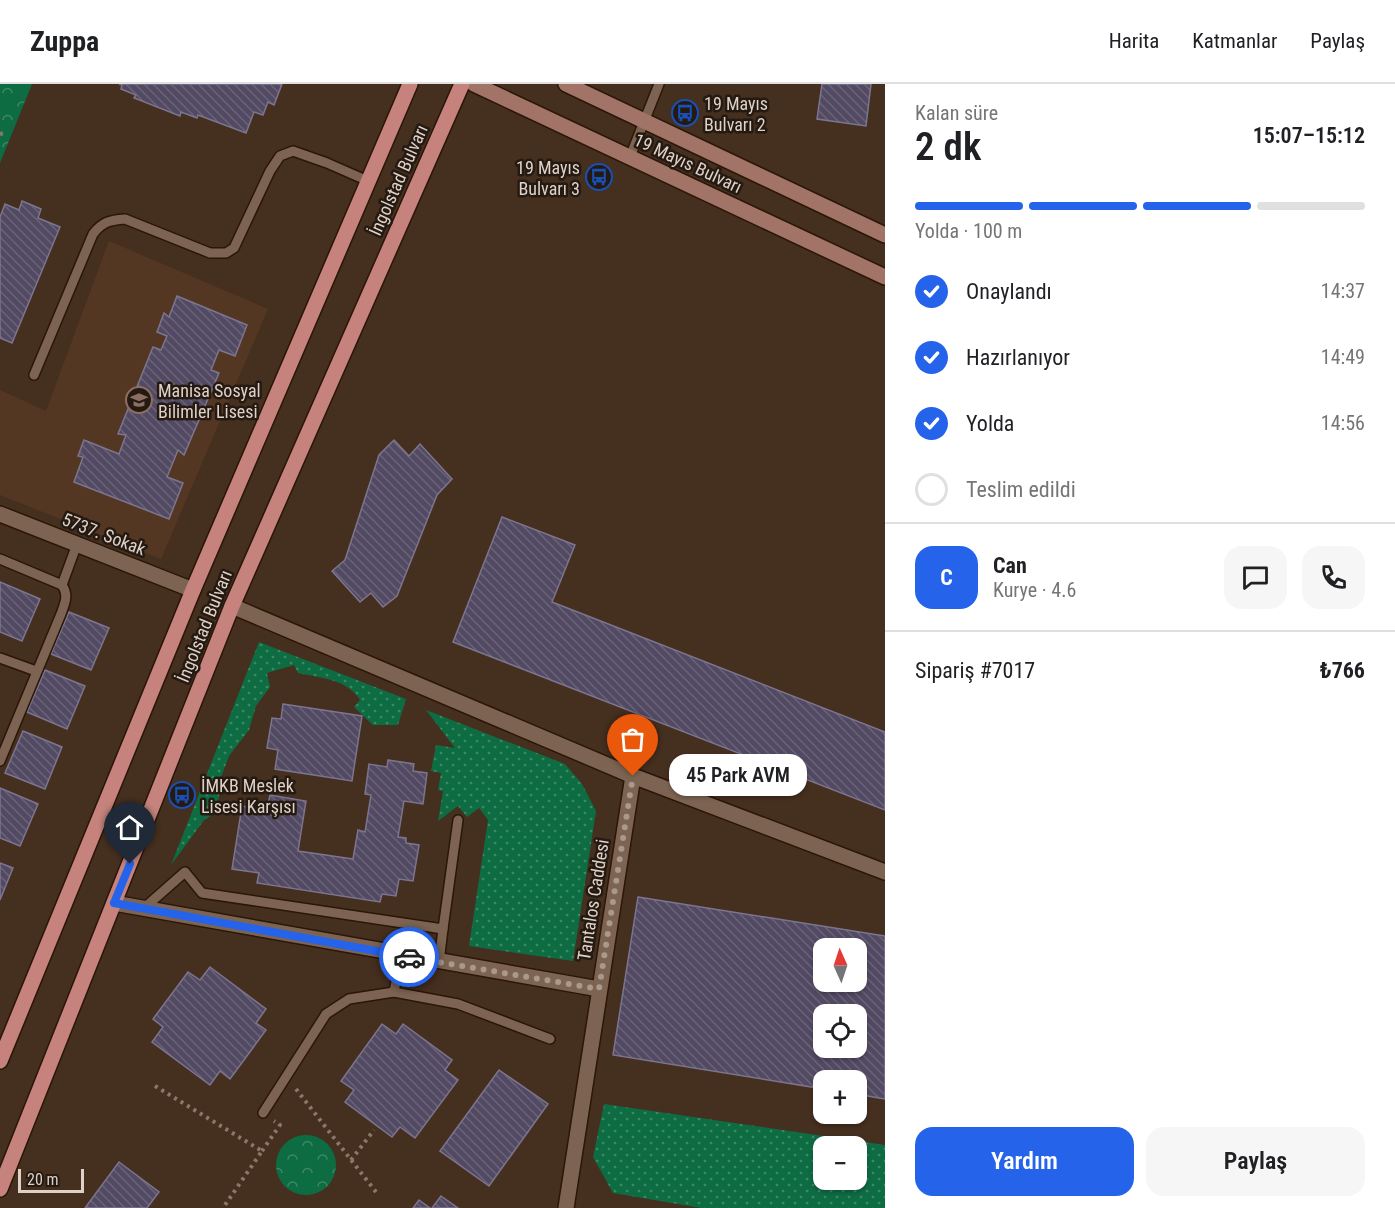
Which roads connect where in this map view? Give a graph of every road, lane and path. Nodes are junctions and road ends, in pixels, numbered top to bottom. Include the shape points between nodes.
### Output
1 (410, 84) edge
2 (462, 84) edge
3 (474, 84) edge
4 (566, 84) edge
5 (659, 84) edge
6 (645, 121) junction
7 (630, 157) junction
8 (368, 181) junction
9 (885, 235) edge
10 (885, 277) edge
11 (34, 375) dead end
12 (0, 514) edge
13 (77, 544) junction
14 (2, 559) edge
15 (0, 570) edge
16 (62, 585) junction
17 (193, 590) junction
18 (232, 606) junction
19 (0, 658) edge
20 (36, 672) junction
21 (0, 761) edge
22 (633, 776) junction
23 (458, 820) dead end
24 (885, 872) edge
25 (114, 903) junction
26 (143, 909) junction
27 (443, 929) junction
28 (401, 955) junction
29 (439, 962) junction
30 (599, 989) junction
31 (394, 992) junction
32 (550, 1039) dead end
33 (0, 1061) edge
34 (286, 1076) junction
35 (155, 1086) dead end
36 (263, 1113) joint
37 (374, 1130) dead end
38 (262, 1151) junction
39 (351, 1160) junction
40 (0, 1189) edge
41 (376, 1192) dead end
42 (223, 1208) edge
43 (566, 1208) edge

1 - 8 main road, İngolstad Bulvarı
2 - 18 main road, İngolstad Bulvarı
3 - 7 main road, 19 Mayıs Bulvarı
4 - 6 main road, 19 Mayıs Bulvarı
5 - 6 lane
6 - 7 lane
6 - 9 main road, 19 Mayıs Bulvarı
7 - 10 main road, 19 Mayıs Bulvarı
8 - 11 lane via 293,151 280,156 234,248 226,253 210,253 125,219 99,225
8 - 17 main road, İngolstad Bulvarı
12 - 13 street, 5737. Sokak
13 - 16 lane
13 - 17 street, 5737. Sokak
14 - 15 lane
14 - 16 lane
16 - 20 lane via 66,601
17 - 33 main road, İngolstad Bulvarı
18 - 22 street
18 - 25 main road, İngolstad Bulvarı
19 - 20 lane
20 - 21 lane
22 - 24 street
22 - 30 street, Tantalos Caddesi
23 - 27 lane
25 - 26 street
25 - 40 main road, İngolstad Bulvarı
26 - 27 lane via 184,872 202,893
26 - 28 street
27 - 29 lane
28 - 29 street
28 - 31 lane
29 - 30 street
30 - 43 street, Tantalos Caddesi
31 - 32 lane via 458,1004
31 - 34 lane via 349,999 326,1014
34 - 36 lane
34 - 39 path
35 - 38 path
36 - 38 path via 280,1125
37 - 39 path
38 - 42 path
39 - 41 path

